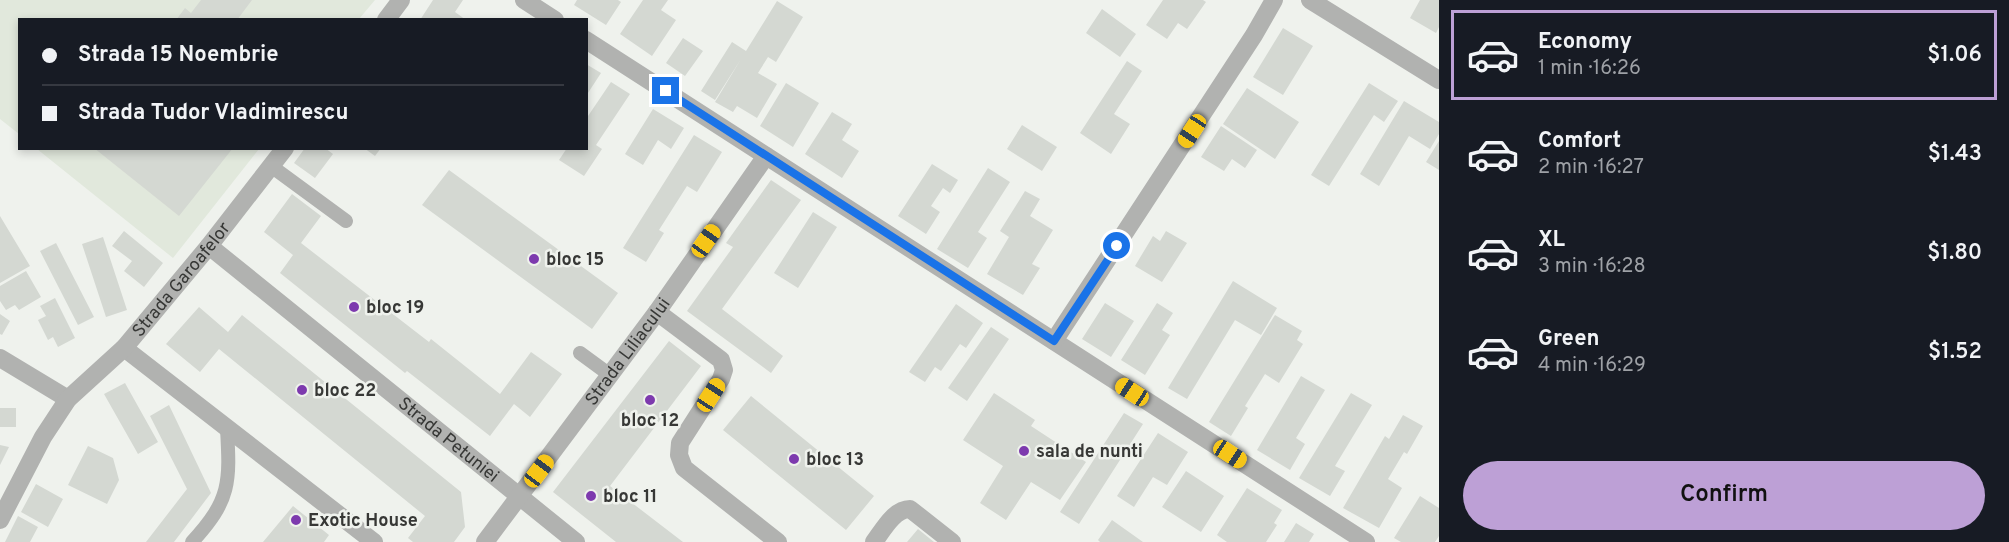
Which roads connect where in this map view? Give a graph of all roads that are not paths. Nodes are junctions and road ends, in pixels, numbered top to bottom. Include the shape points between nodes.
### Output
1 (401, 0) edge
2 (524, 0) edge
3 (1274, 0) edge
4 (1310, 0) edge
5 (388, 18) edge
6 (552, 18) edge
7 (588, 41) edge
8 (1439, 80) edge
9 (284, 150) edge
10 (766, 156) junction
11 (272, 166) junction
12 (346, 221) dead end
13 (209, 246) junction
14 (657, 312) junction
15 (1054, 341) junction
16 (124, 348) junction
17 (580, 353) dead end
18 (0, 358) edge
19 (610, 375) junction
20 (68, 399) junction
21 (227, 428) junction
22 (519, 498) junction
23 (0, 520) edge
24 (192, 542) edge
25 (374, 542) edge
26 (485, 542) edge
27 (576, 542) edge
28 (778, 542) edge
29 (874, 542) edge
30 (952, 542) edge
31 (1366, 542) edge

1 - 5 street
2 - 6 street
3 - 15 street
4 - 8 street
7 - 10 street
9 - 11 street, Strada Garoafelor
10 - 14 street, Strada Liliacului
10 - 15 street
11 - 12 lane
11 - 13 street, Strada Garoafelor
13 - 16 street, Strada Garoafelor
13 - 22 street, Strada Petuniei
14 - 19 street, Strada Liliacului
14 - 28 street via 721,360 724,370 680,443 684,468
15 - 31 street
16 - 20 street, Strada Garoafelor
16 - 21 street
17 - 19 lane
18 - 20 street
19 - 22 street, Strada Liliacului
20 - 23 street, Strada Garoafelor via 43,437
21 - 24 lane via 229,470 225,496 208,525
21 - 25 street
22 - 26 street, Strada Liliacului
22 - 27 street, Strada Petuniei
29 - 30 street via 896,514 910,509

